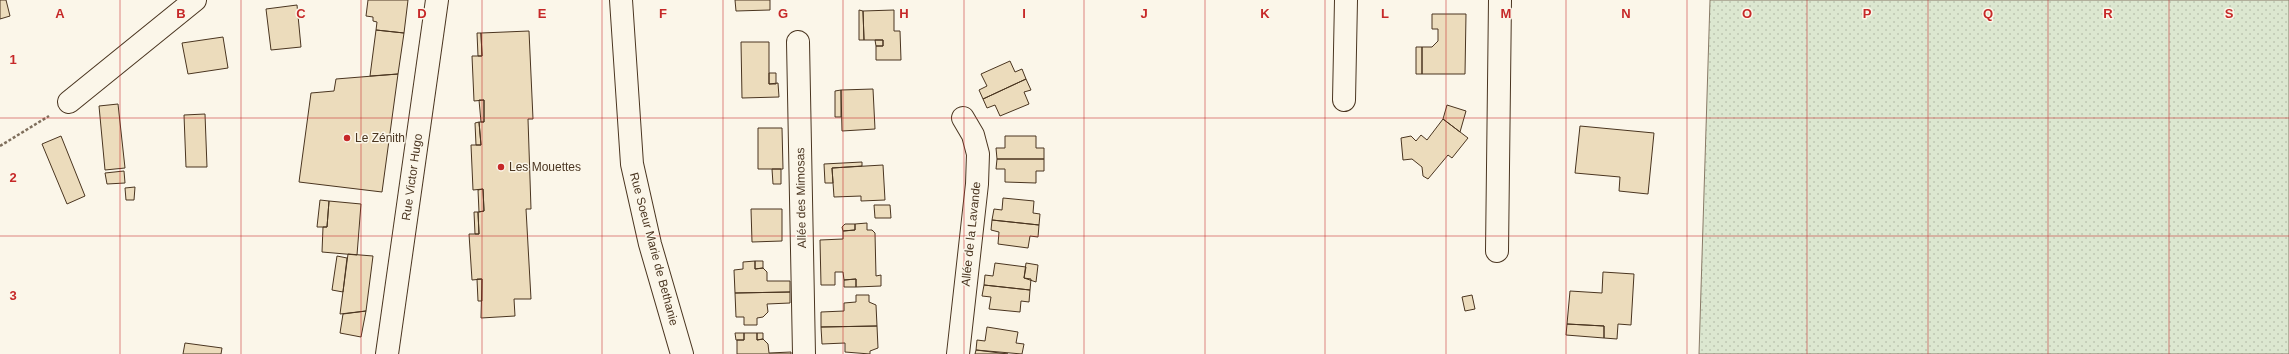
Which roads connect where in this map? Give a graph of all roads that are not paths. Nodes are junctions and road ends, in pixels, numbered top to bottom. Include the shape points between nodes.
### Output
1 (195, 0) edge
2 (437, 0) edge
3 (621, 0) edge
4 (1346, 0) edge
5 (1500, 0) edge
6 (798, 42) dead end
7 (1344, 100) dead end
8 (69, 102) road end
9 (962, 118) dead end
10 (1497, 251) dead end
11 (387, 354) edge
12 (682, 354) edge
13 (804, 354) edge
14 (958, 354) edge

1 - 8 street
2 - 11 street, Rue Victor Hugo
3 - 12 street, Rue Soeur Marie de Bethanie via 632,164 650,244
4 - 7 street
5 - 10 street
6 - 13 street, Allée des Mimosas
9 - 14 street, Allée de la Lavande via 973,136 978,154 977,191

